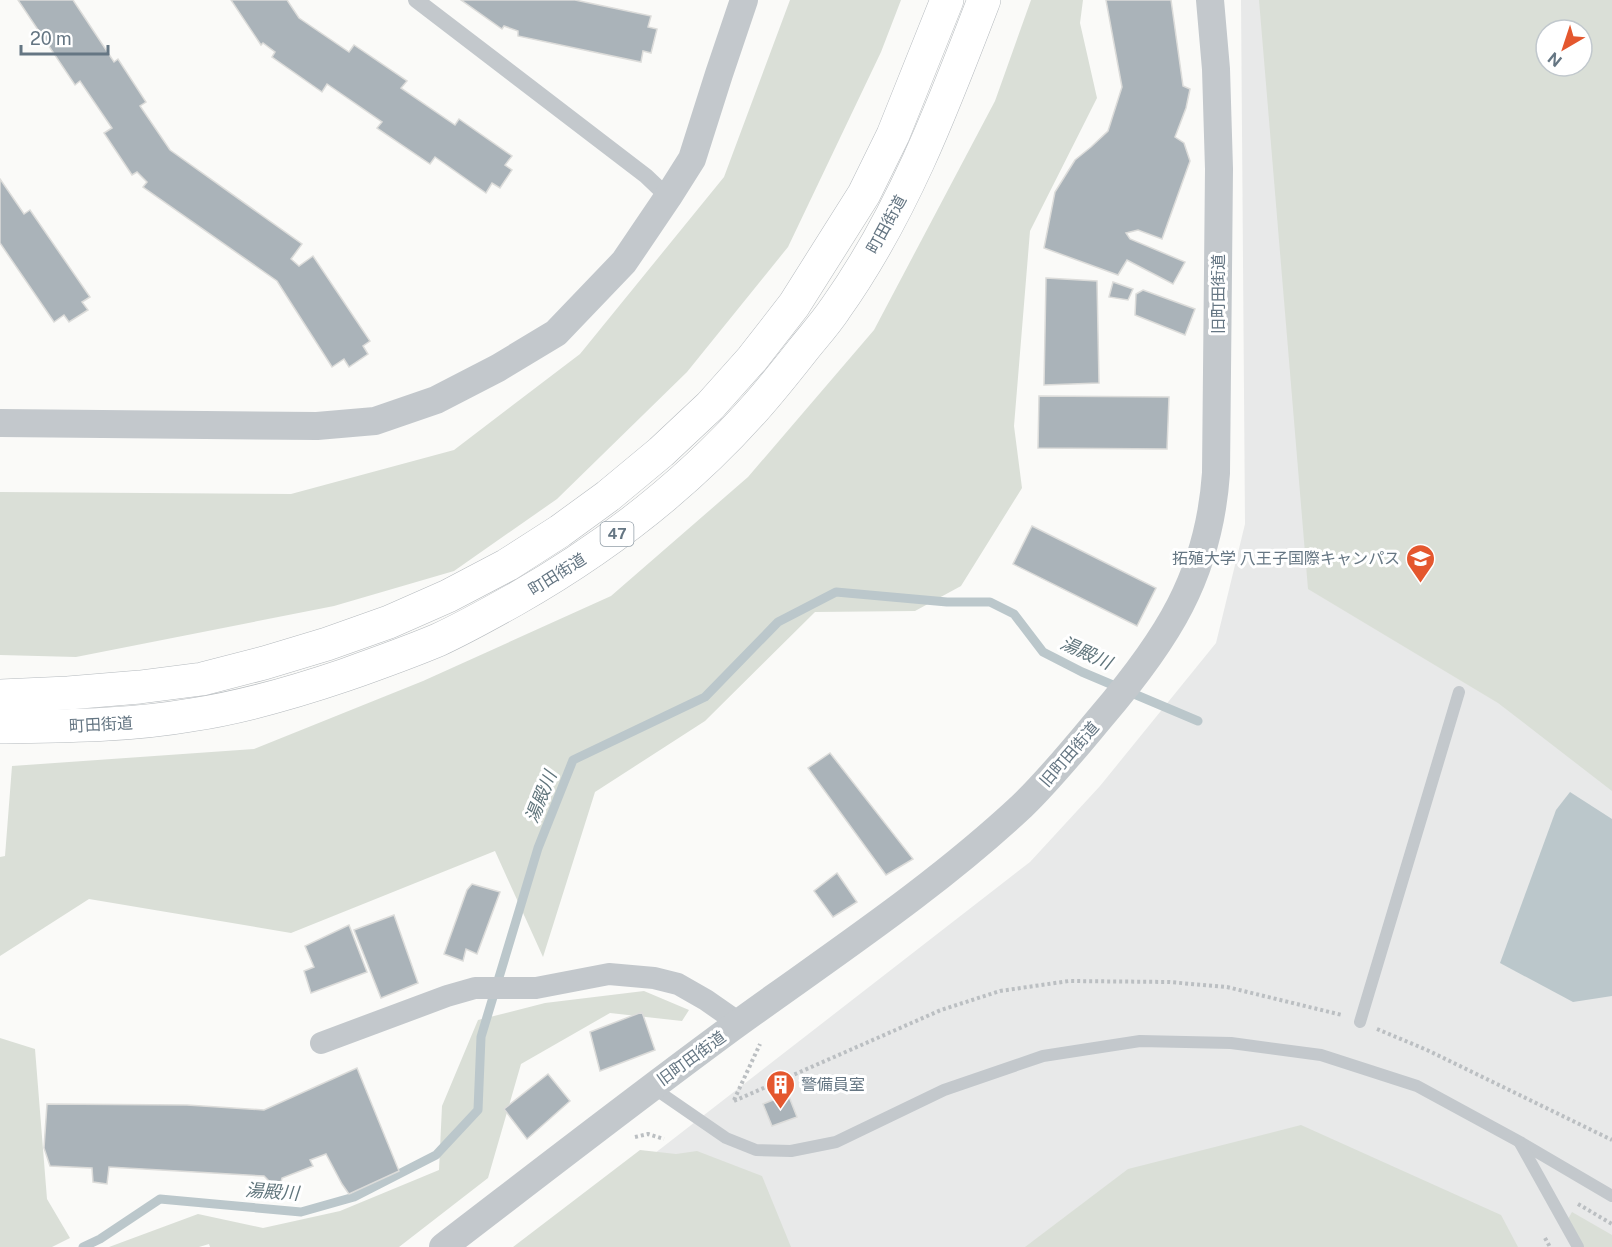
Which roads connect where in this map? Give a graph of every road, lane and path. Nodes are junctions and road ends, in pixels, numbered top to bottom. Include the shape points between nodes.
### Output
1 (416, 0) edge
2 (744, 0) edge
3 (947, 0) edge
4 (984, 0) edge
5 (1210, 0) edge
6 (668, 197) junction
7 (0, 423) edge
8 (1459, 692) dead end
9 (0, 696) edge
10 (0, 727) edge
11 (1360, 1022) junction
12 (739, 1023) junction
13 (764, 1036) dead end
14 (321, 1043) dead end
15 (652, 1087) junction
16 (627, 1139) dead end
17 (664, 1139) dead end
18 (1612, 1140) edge
19 (1520, 1142) junction
20 (1612, 1196) edge
21 (1577, 1203) dead end
22 (1612, 1224) edge
23 (1545, 1238) dead end
24 (443, 1247) edge
25 (1550, 1247) edge
26 (1578, 1247) edge

1 - 6 street
2 - 6 street via 692,159
3 - 9 main road, 町田街道 / 47 via 893,135 864,194 794,305 710,406 608,496 507,566 389,622 327,644 202,679
4 - 10 main road, 町田街道 / 47 via 931,136 872,252 835,309 756,407 717,448 609,540 555,577 439,639 318,684 253,703 181,717 127,724
5 - 12 street, 旧町田街道 via 1219,159 1217,425 1211,517 1190,586 1173,620 1115,700 1022,805 892,912
6 - 7 street via 624,262 555,333 436,400 375,421 317,426
8 - 11 lane
11 - 13 path via 1227,987 1069,981 1000,991 941,1010 734,1101
11 - 18 path via 1427,1050
12 - 14 street via 678,984 609,974 536,988 475,988
12 - 15 street, 旧町田街道
15 - 19 lane via 726,1138 756,1150 790,1151 836,1142 944,1090 1043,1056 1140,1041 1231,1043 1321,1055 1418,1086
15 - 24 street, 旧町田街道
16 - 17 path via 648,1134
19 - 20 lane
19 - 26 lane
21 - 22 path
23 - 25 path

